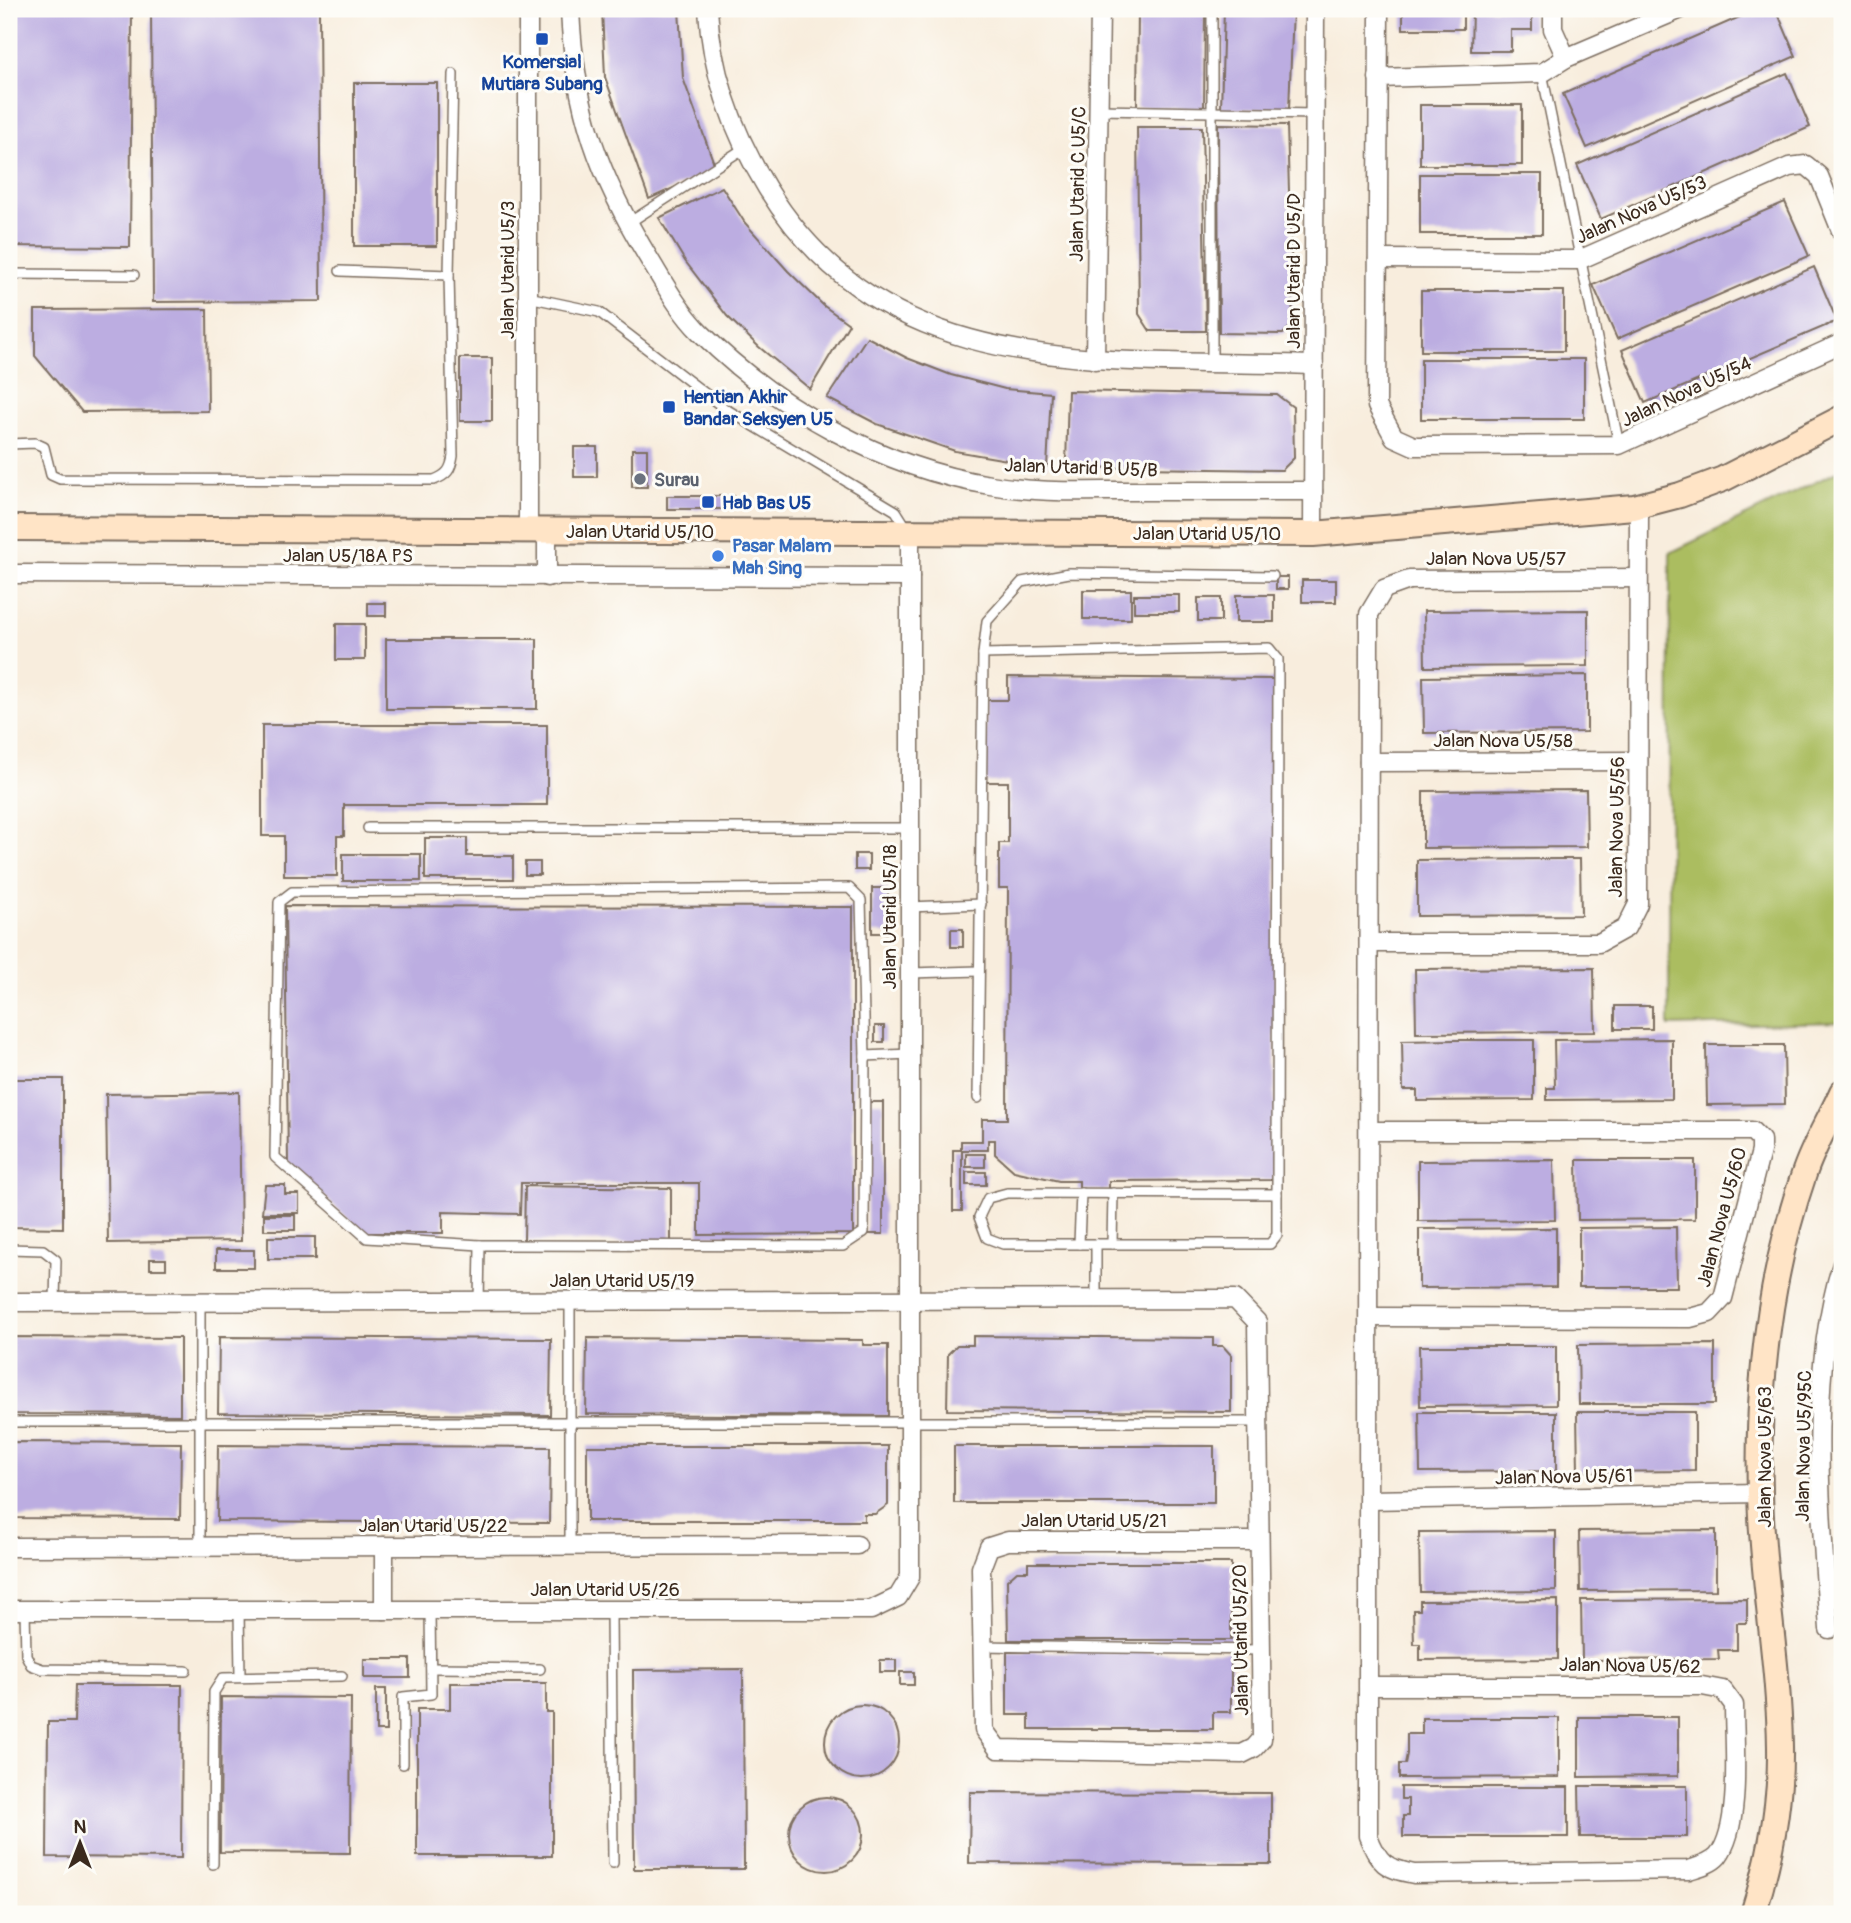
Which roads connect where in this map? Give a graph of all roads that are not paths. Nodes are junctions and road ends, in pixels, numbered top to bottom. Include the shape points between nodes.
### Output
1 (528, 9) edge
2 (570, 9) edge
3 (708, 9) edge
4 (1100, 9) edge
5 (1212, 9) edge
6 (1315, 9) edge
7 (1379, 9) edge
8 (1553, 9) edge
9 (1681, 9) edge
10 (1566, 58) junction
11 (1542, 73) junction
12 (453, 74) dead end
13 (1378, 78) junction
14 (1099, 110) junction
15 (1212, 112) junction
16 (1315, 114) junction
17 (743, 149) junction
18 (627, 224) junction
19 (1842, 233) edge
20 (1378, 259) junction
21 (1579, 260) junction
22 (340, 271) dead end
23 (9, 274) edge
24 (134, 275) dead end
25 (449, 275) junction
26 (528, 298) junction
27 (1842, 343) edge
28 (1095, 360) junction
29 (1212, 360) junction
30 (1314, 365) junction
31 (1842, 418) edge
32 (9, 444) edge
33 (1619, 445) junction
34 (1313, 491) junction
35 (1639, 505) junction
36 (9, 528) edge
37 (537, 530) junction
38 (910, 532) junction
39 (1313, 534) junction
40 (9, 575) edge
41 (1273, 576) dead end
42 (547, 577) junction
43 (910, 577) junction
44 (1638, 578) junction
45 (983, 654) junction
46 (1638, 761) junction
47 (1369, 762) junction
48 (368, 828) dead end
49 (910, 828) junction
50 (981, 904) junction
51 (910, 907) junction
52 (1369, 943) junction
53 (979, 971) junction
54 (910, 973) junction
55 (910, 1054) junction
56 (865, 1056) junction
57 (1842, 1092) edge
58 (978, 1098) dead end
59 (1369, 1131) junction
60 (1081, 1193) junction
61 (1113, 1193) junction
62 (1277, 1194) junction
63 (1079, 1244) junction
64 (1096, 1244) junction
65 (1112, 1244) junction
66 (480, 1245) junction
67 (9, 1249) edge
68 (1842, 1264) edge
69 (1235, 1299) joint
70 (1096, 1300) junction
71 (910, 1301) junction
72 (9, 1302) edge
73 (55, 1302) junction
74 (200, 1302) junction
75 (479, 1302) junction
76 (570, 1302) junction
77 (1369, 1317) junction
78 (910, 1421) junction
79 (9, 1422) edge
80 (200, 1422) junction
81 (570, 1422) junction
82 (1258, 1422) junction
83 (1760, 1493) junction
84 (1369, 1500) junction
85 (1259, 1541) junction
86 (570, 1545) junction
87 (857, 1545) dead end
88 (200, 1546) junction
89 (384, 1546) junction
90 (9, 1547) edge
91 (17, 1610) edge
92 (239, 1610) junction
93 (384, 1610) junction
94 (430, 1610) junction
95 (611, 1610) junction
96 (1829, 1629) dead end
97 (981, 1646) junction
98 (1261, 1650) junction
99 (431, 1668) junction
100 (540, 1669) dead end
101 (186, 1671) dead end
102 (342, 1676) dead end
103 (240, 1677) junction
104 (1368, 1685) junction
105 (403, 1764) dead end
106 (613, 1863) dead end
107 (213, 1864) dead end
108 (1766, 1872) junction
109 (1736, 1914) edge
110 (1753, 1914) edge
111 (1765, 1914) edge

1 - 26 street, Jalan Utarid U5/3
2 - 18 street, Jalan Utarid B U5/B via 572,64 586,123
3 - 17 street via 717,71
4 - 14 street, Jalan Utarid C U5/C
5 - 15 lane
6 - 16 street, Jalan Utarid D U5/D
7 - 13 street
8 - 10 street via 1553,29
9 - 10 street
10 - 11 street
11 - 13 street
11 - 21 lane
12 - 25 lane
13 - 20 street
14 - 15 lane
14 - 28 street, Jalan Utarid C U5/C
15 - 16 lane
15 - 29 lane
16 - 30 street, Jalan Utarid D U5/D
17 - 18 lane
17 - 28 street via 786,219 818,253 874,298 932,329 1010,351
18 - 34 street, Jalan Utarid B U5/B via 698,330 753,379 801,412 870,448 928,470 990,485 1053,491
19 - 21 street, Jalan Nova U5/53 via 1819,176 1806,165 1789,167
20 - 21 street, Jalan Nova U5/53
20 - 33 street, Jalan Nova U5/54 via 1377,406 1394,437 1414,446
21 - 33 lane
22 - 25 lane
23 - 24 lane
25 - 32 lane via 453,456 452,467 434,480 60,479 51,475 44,447
26 - 37 street, Jalan Utarid U5/3
26 - 38 lane via 599,312 724,408 896,511
27 - 33 street, Jalan Nova U5/54
28 - 29 street
29 - 30 street
30 - 34 street, Jalan Utarid D U5/D
31 - 35 street, Jalan Utarid U5/10 via 1723,479
34 - 39 street, Jalan Utarid D U5/D
35 - 39 street, Jalan Utarid U5/10
35 - 44 street, Jalan Nova U5/56
36 - 37 street, Jalan Utarid U5/10
37 - 38 street, Jalan Utarid U5/10
37 - 42 street, Jalan Utarid U5/3
38 - 39 street, Jalan Utarid U5/10
38 - 43 street, Jalan Utarid U5/18
40 - 42 street, Jalan U5/18A PS
41 - 45 lane via 1069,573 1022,582 987,621
42 - 43 street, Jalan U5/18A PS
43 - 49 street, Jalan Utarid U5/18
44 - 46 street, Jalan Nova U5/56
44 - 47 street, Jalan Nova U5/57 via 1409,580 1384,589 1369,614
45 - 50 lane
45 - 62 lane via 1269,649 1278,659
46 - 47 street, Jalan Nova U5/58
46 - 52 street, Jalan Nova U5/56 via 1638,904 1626,928 1599,943
47 - 52 street
48 - 49 lane
49 - 51 street, Jalan Utarid U5/18
50 - 51 lane
50 - 53 lane
51 - 54 street, Jalan Utarid U5/18
52 - 59 street
53 - 54 lane
53 - 58 lane
54 - 55 street, Jalan Utarid U5/18
55 - 56 lane
55 - 71 street, Jalan Utarid U5/18
56 - 66 lane via 864,1232 843,1246
56 - 66 lane via 861,900 849,888 292,892 279,902 275,1157 367,1238
57 - 83 street, Jalan Nova U5/63 via 1804,1172 1780,1258 1766,1340
59 - 77 street
59 - 77 street, Jalan Nova U5/60 via 1752,1131 1761,1140 1723,1298 1709,1313 1690,1318
60 - 61 lane
60 - 63 lane
60 - 63 lane via 1007,1193 988,1198 979,1217 987,1238 1003,1244
61 - 62 lane
61 - 65 lane
62 - 65 lane via 1277,1236 1270,1244
63 - 64 lane
64 - 65 lane
64 - 70 lane
66 - 75 lane
67 - 73 lane via 43,1250 56,1260
68 - 96 street, Jalan Nova U5/95C via 1828,1336 1822,1403
69 - 70 street, Jalan Utarid U5/19
69 - 82 street, Jalan Utarid U5/20 via 1257,1322
70 - 71 street, Jalan Utarid U5/19
71 - 76 street, Jalan Utarid U5/19
71 - 78 street, Jalan Utarid U5/26
72 - 73 street, Jalan Utarid U5/19
73 - 74 street, Jalan Utarid U5/19
74 - 75 street, Jalan Utarid U5/19
74 - 80 lane
75 - 76 street, Jalan Utarid U5/19
76 - 81 lane
77 - 84 street
78 - 81 lane
78 - 82 lane
78 - 95 street, Jalan Utarid U5/26 via 910,1577 898,1597 871,1610
79 - 80 lane
80 - 81 lane
80 - 88 lane
81 - 86 lane
82 - 85 street, Jalan Utarid U5/20
83 - 84 street, Jalan Nova U5/61
83 - 108 street, Jalan Nova U5/63 via 1780,1748
84 - 104 street
85 - 97 street, Jalan Utarid U5/21 via 1009,1541 989,1547 981,1568
85 - 98 street, Jalan Utarid U5/20
86 - 87 street, Jalan Utarid U5/22
86 - 89 street, Jalan Utarid U5/22
88 - 89 street, Jalan Utarid U5/22
88 - 90 street, Jalan Utarid U5/22
89 - 93 street
91 - 92 street, Jalan Utarid U5/26
91 - 101 lane via 26,1655 31,1665 42,1669
92 - 93 street, Jalan Utarid U5/26
92 - 103 lane
93 - 94 street, Jalan Utarid U5/26
94 - 95 street, Jalan Utarid U5/26
94 - 99 lane
95 - 106 lane
97 - 98 lane
97 - 98 street, Jalan Utarid U5/20 via 984,1730 998,1749 1242,1754 1262,1738
99 - 100 lane
99 - 105 lane via 430,1696 402,1699
102 - 103 lane
103 - 107 lane via 223,1678 214,1692
104 - 104 street, Jalan Nova U5/62 via 1368,1836 1377,1858 1392,1870 1414,1874 1689,1870 1718,1856 1732,1825 1734,1705 1723,1689 1702,1685
108 - 109 street
108 - 110 street, Jalan Nova U5/63
108 - 111 street

